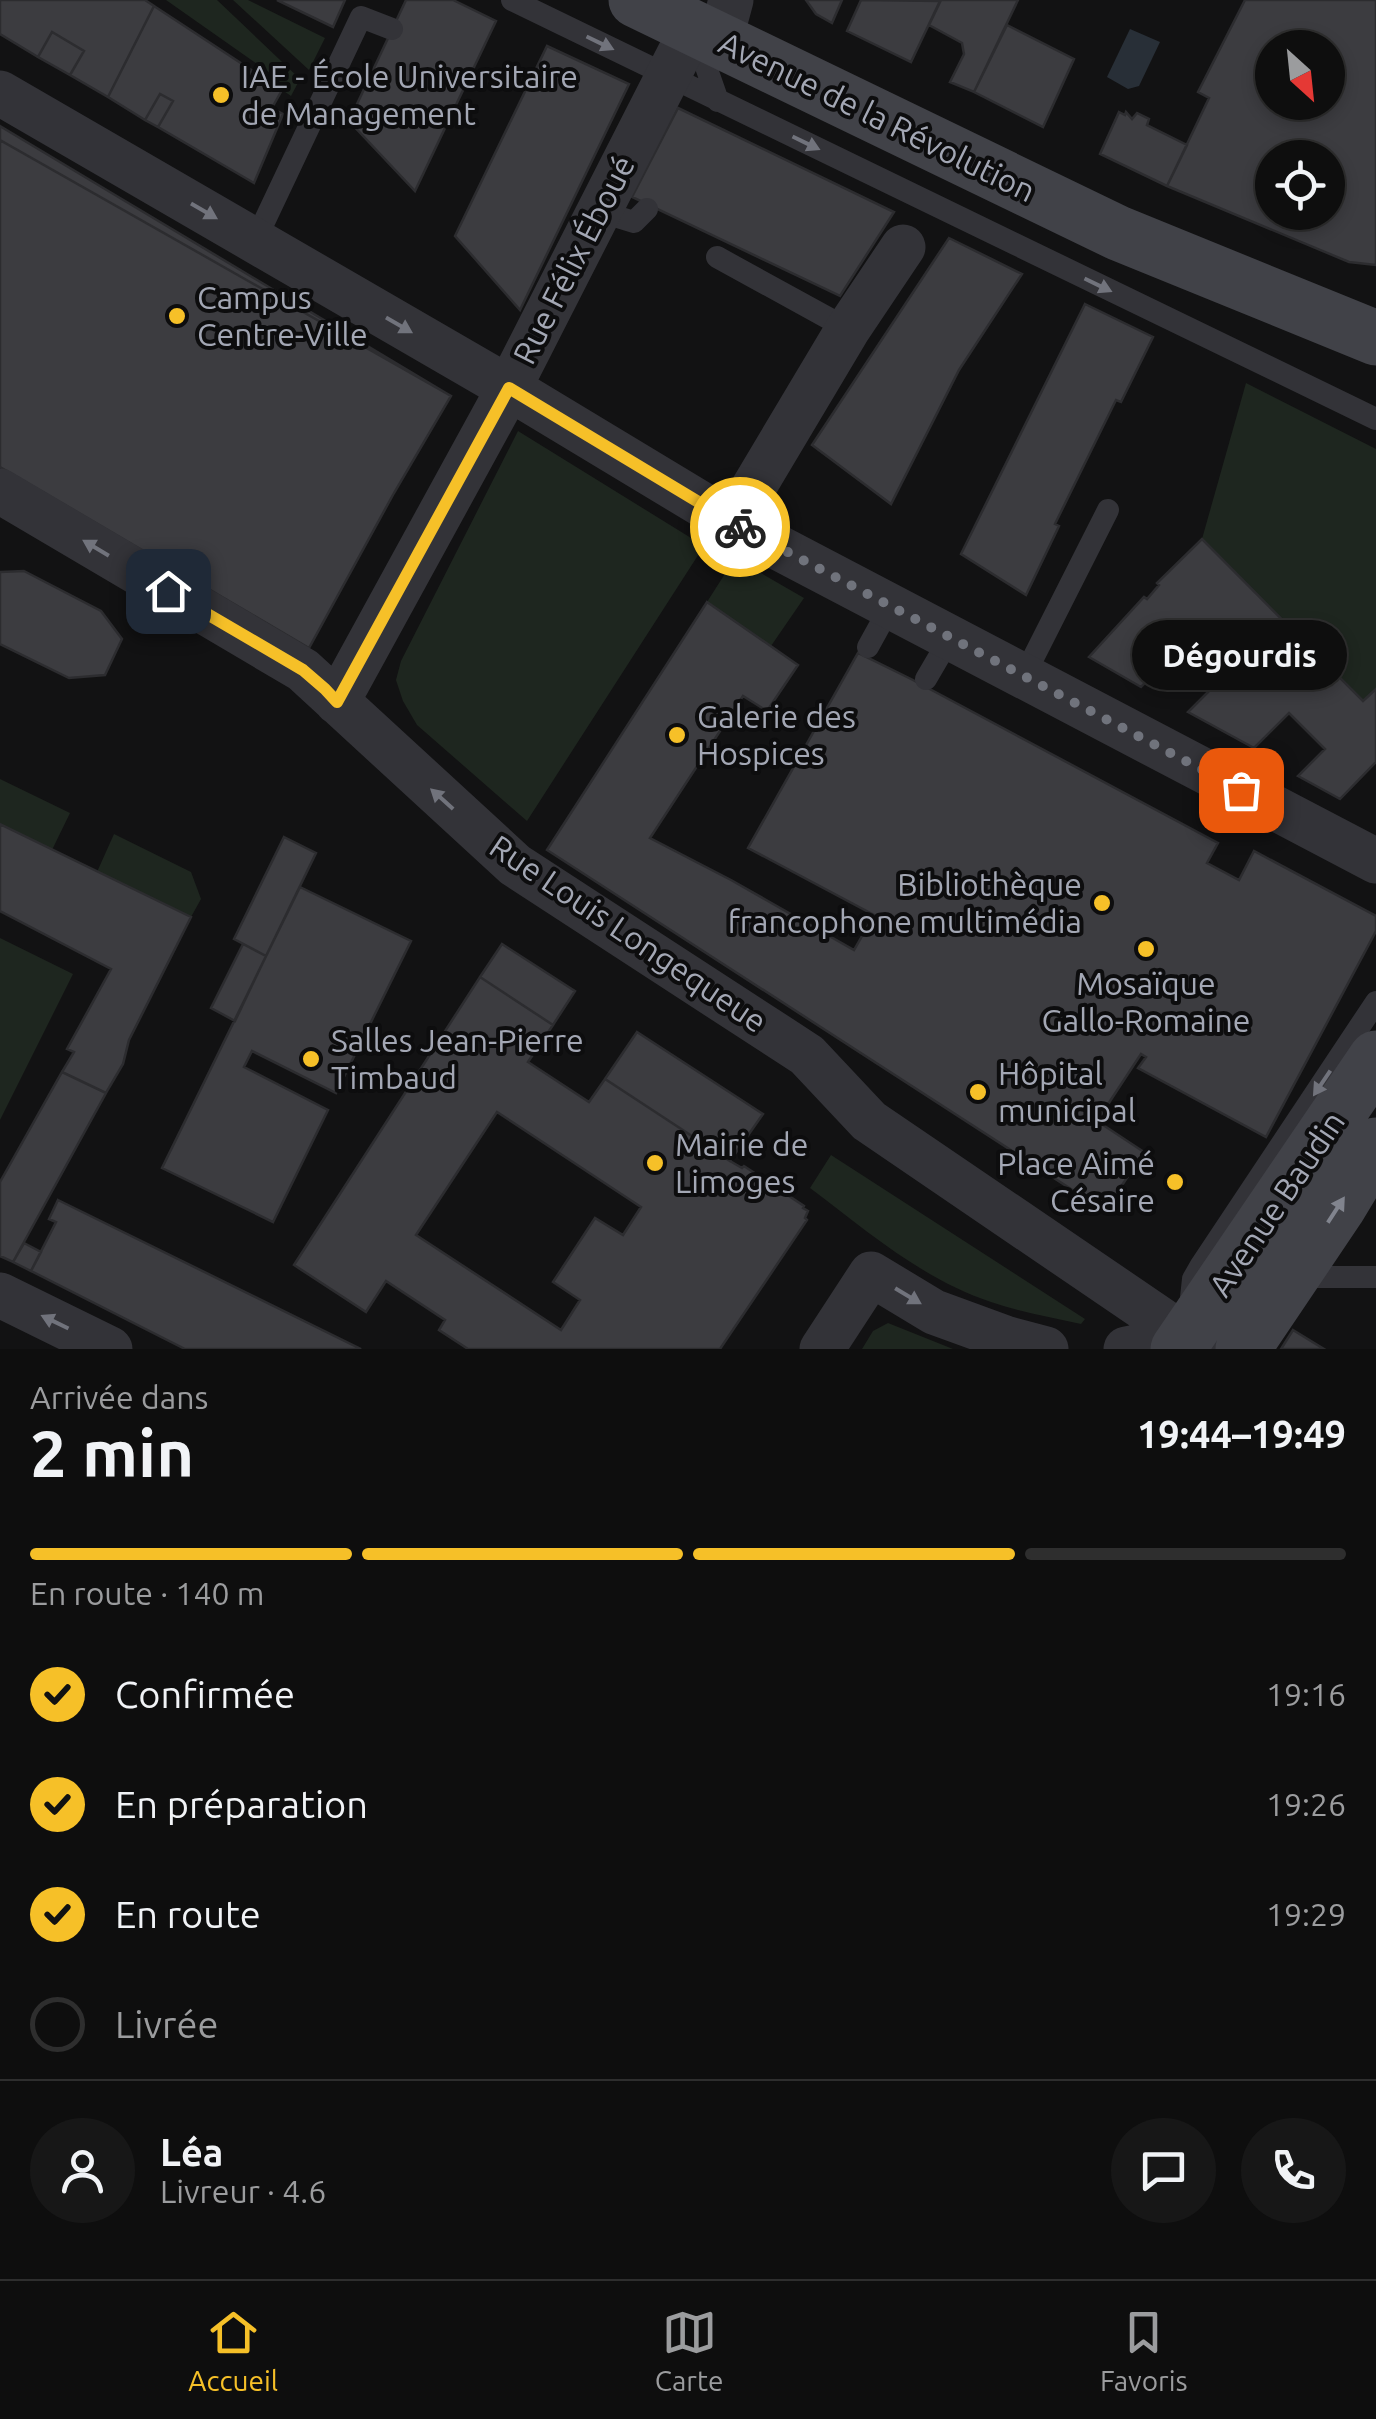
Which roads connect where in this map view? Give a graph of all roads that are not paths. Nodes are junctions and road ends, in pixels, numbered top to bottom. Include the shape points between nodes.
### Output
1 (512, 0) edge
2 (636, 0) edge
3 (714, 23) edge
4 (392, 29) dead end
5 (666, 76) junction
6 (0, 93) edge
7 (718, 101) junction
8 (647, 210) dead end
9 (598, 211) junction
10 (254, 240) junction
11 (903, 247) dead end
12 (717, 258) dead end
13 (848, 329) junction
14 (1376, 338) edge
15 (509, 388) junction
16 (1376, 419) edge
17 (0, 491) edge
18 (1108, 510) dead end
19 (733, 522) junction
20 (890, 607) junction
21 (950, 638) junction
22 (868, 647) dead end
23 (1024, 676) junction
24 (926, 679) dead end
25 (337, 702) junction
26 (1376, 861) edge
27 (1376, 1002) edge
28 (1376, 1058) edge
29 (1376, 1145) edge
30 (1291, 1278) junction
31 (1376, 1278) edge
32 (0, 1295) edge
33 (1189, 1345) edge
34 (110, 1349) edge
35 (822, 1349) edge
36 (1046, 1349) edge
37 (1126, 1349) edge
38 (1243, 1349) edge

1 -> 5 lane
2 - 3 main road, Avenue de la Révolution
3 - 5 street, Rue Félix Éboué
3 - 7 lane
3 - 14 main road, Avenue de la Révolution via 1118,233
4 - 10 lane via 361,17
5 - 7 lane
5 - 9 street, Rue Félix Éboué
6 -> 10 street
7 -> 16 lane
8 - 9 lane via 634,222
9 - 15 street, Rue Félix Éboué
10 -> 15 street
11 - 13 street
12 - 13 lane
13 - 19 street
15 - 19 street
15 - 25 street, Rue Félix Éboué
25 -> 17 street, Rue Louis Longequeue via 303,670
18 - 23 lane
19 - 20 street
20 - 21 street
20 - 22 lane
21 - 23 street
21 - 24 lane
23 - 26 street
33 -> 25 street, Rue Louis Longequeue via 854,1117 807,1055 515,865
27 -> 33 lane via 1193,1280
28 - 33 main road, Avenue Baudin
30 -> 29 main road, Avenue Baudin
30 - 31 lane
30 - 38 main road, Avenue Baudin
34 -> 32 street
33 - 37 street
35 -> 36 street via 871,1274 934,1312

